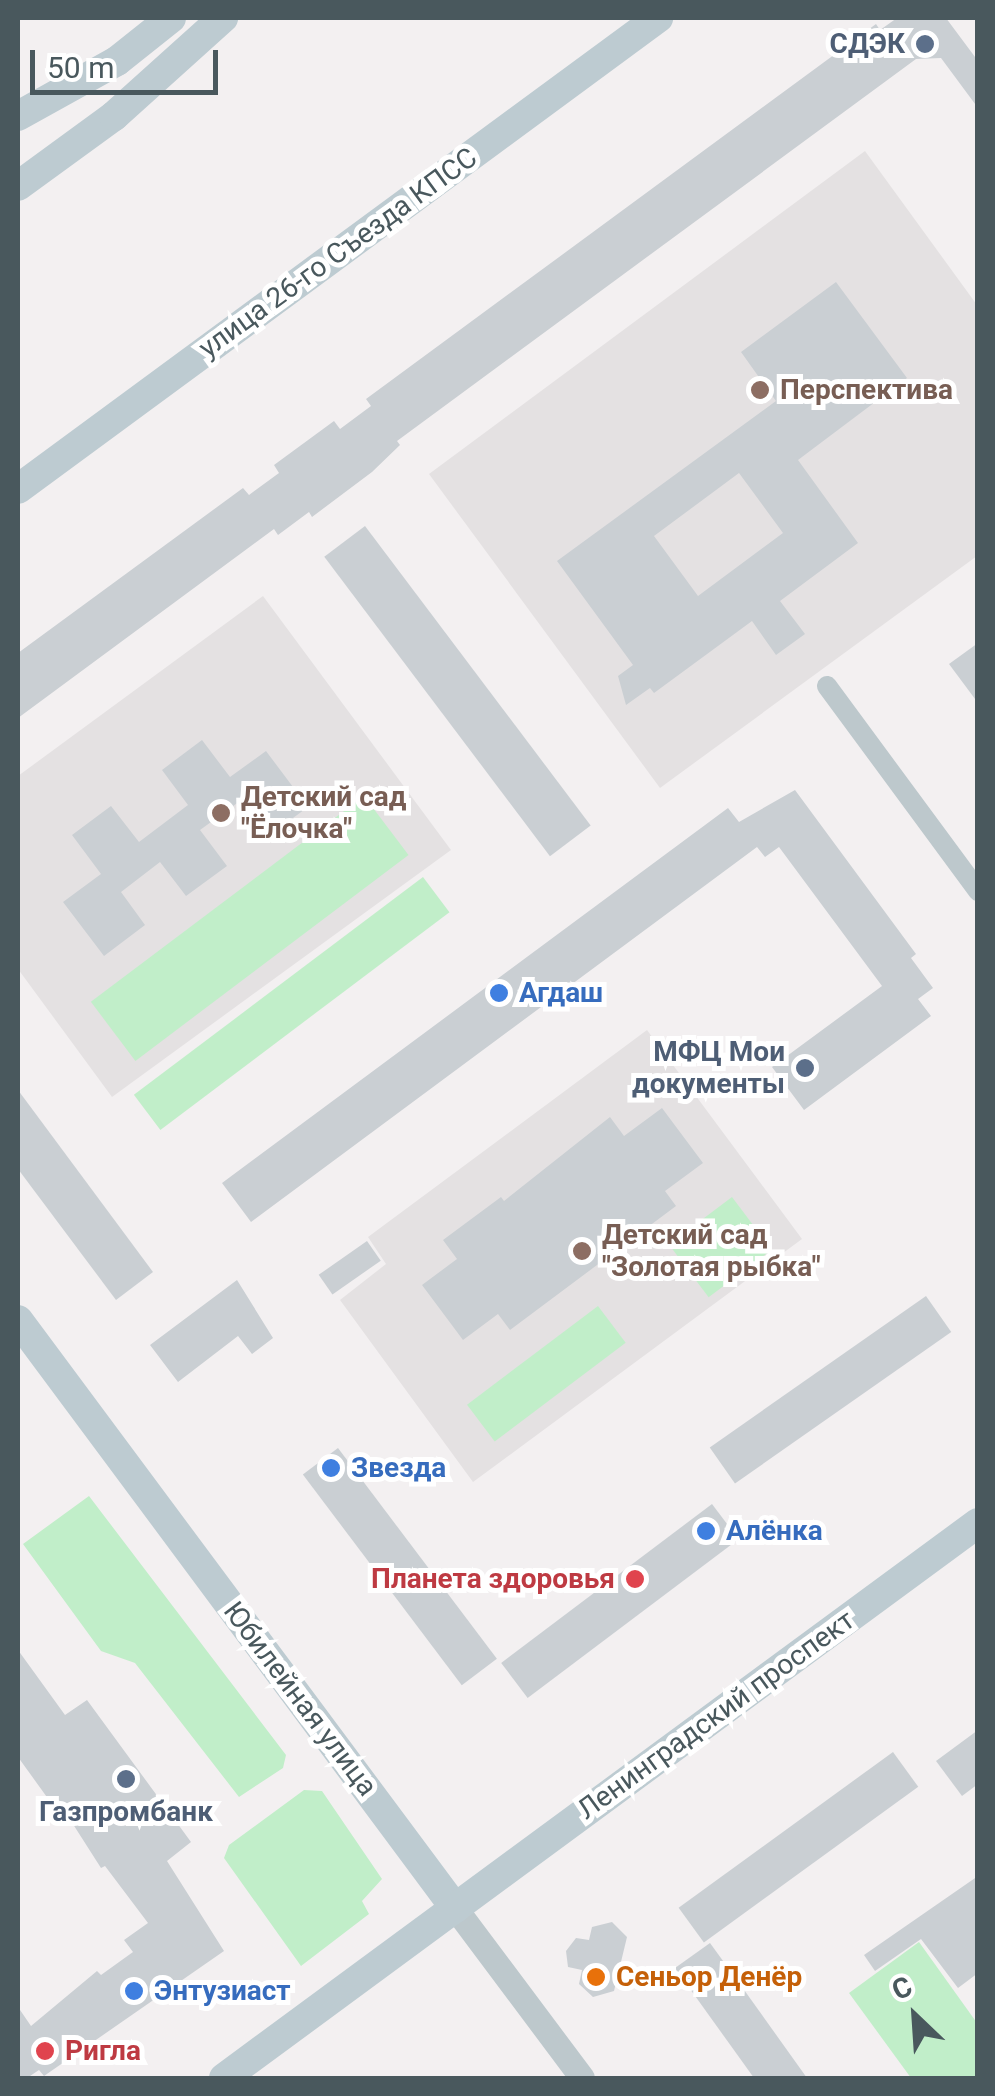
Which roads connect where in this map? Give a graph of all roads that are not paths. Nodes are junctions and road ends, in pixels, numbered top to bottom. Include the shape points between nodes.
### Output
1 (171, 18) edge
2 (223, 18) edge
3 (658, 18) edge
4 (18, 116) edge
5 (18, 186) edge
6 (18, 488) edge
7 (827, 686) dead end
8 (978, 891) edge
9 (18, 1320) edge
10 (978, 1524) edge
11 (456, 1908) junction
12 (224, 2078) edge
13 (582, 2078) edge

1 - 4 main road via 104,70
2 - 5 main road via 114,116
3 - 6 main road, улица 26-го Съезда КПСС
7 - 8 street
9 - 11 main road, Юбилейная улица
10 - 11 main road, Ленинградский проспект
11 - 12 main road, Ленинградский проспект
11 - 13 street, Юбилейная улица

